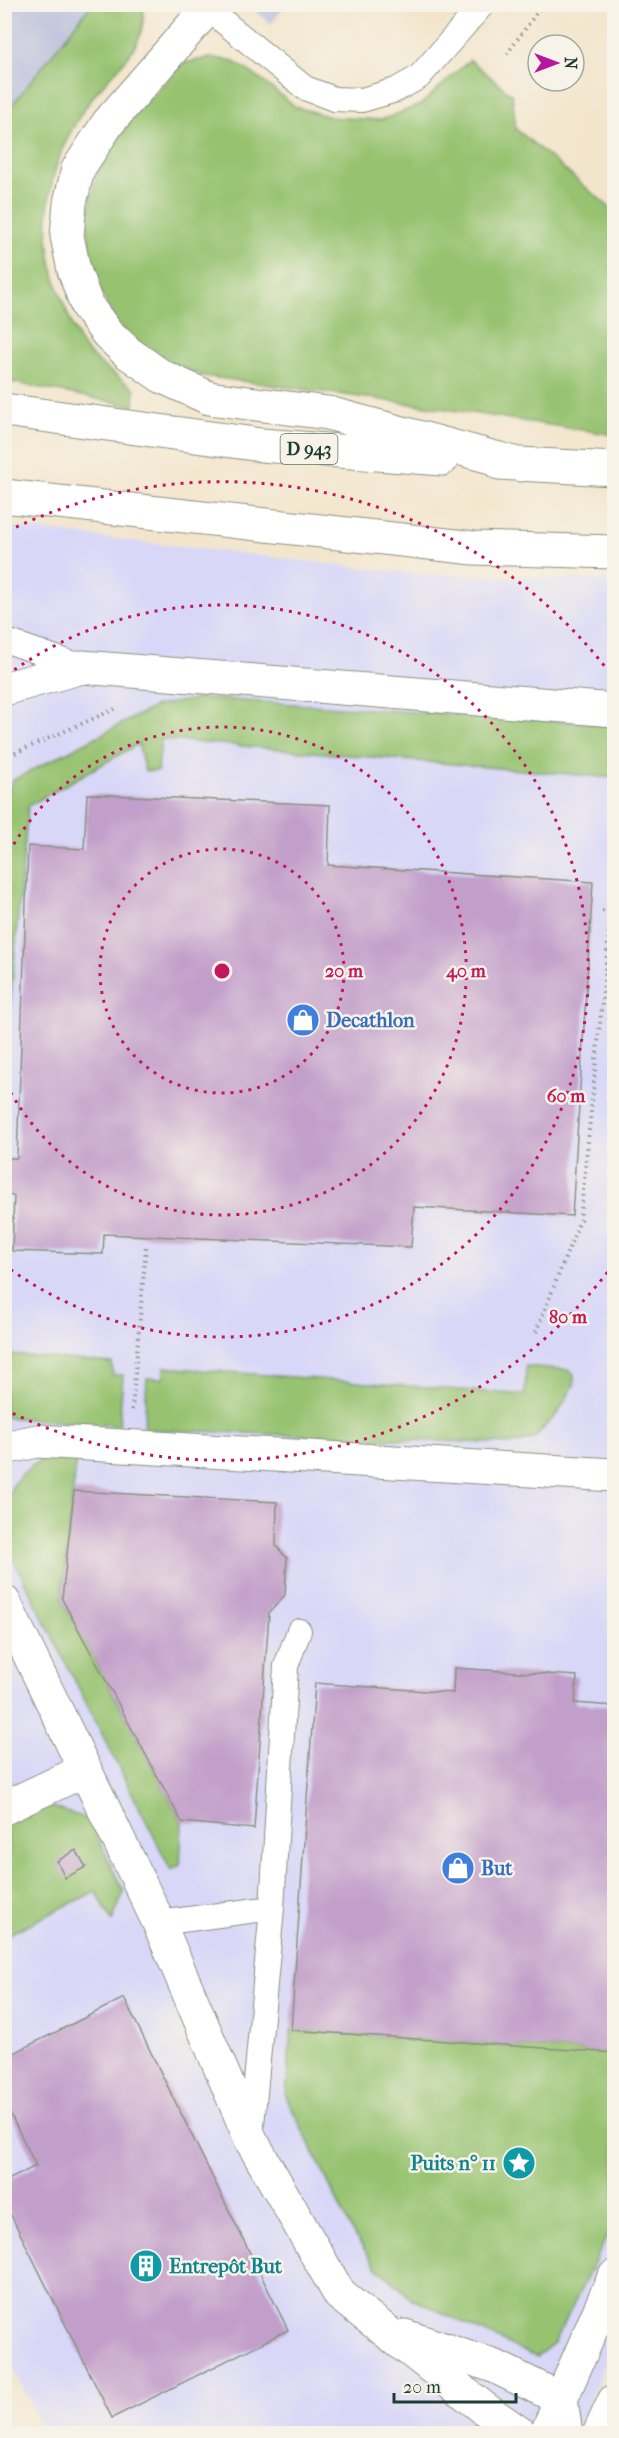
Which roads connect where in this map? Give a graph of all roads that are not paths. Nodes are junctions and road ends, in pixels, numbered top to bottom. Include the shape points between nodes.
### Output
1 (483, 4) edge
2 (204, 7) edge
3 (4, 410) edge
4 (521, 465) junction
5 (615, 469) edge
6 (4, 496) edge
7 (615, 552) edge
8 (4, 640) edge
9 (82, 667) junction
10 (4, 689) edge
11 (615, 710) edge
12 (4, 1448) edge
13 (615, 1475) edge
14 (4, 1602) edge
15 (299, 1631) dead end
16 (85, 1770) junction
17 (4, 1808) edge
18 (272, 1908) junction
19 (159, 1923) junction
20 (251, 2140) junction
21 (615, 2277) edge
22 (383, 2329) junction
23 (561, 2399) junction
24 (615, 2401) edge
25 (521, 2433) edge
26 (546, 2433) edge
27 (566, 2433) edge
28 (599, 2433) edge

1 - 2 lane via 419,77 396,90 362,100 334,99 305,88
2 - 4 main road via 108,123 78,169 68,236 74,270 87,306 127,352 161,376 209,398 328,413
3 - 4 main road, D 943 via 261,445
4 - 5 main road, D 943
6 - 7 main road via 474,548
8 - 9 lane
9 - 10 main road
9 - 11 main road
12 - 13 main road via 37,1441
14 - 16 main road
15 - 18 lane via 286,1666
16 - 17 main road
16 - 19 main road
18 - 19 lane
18 - 20 lane
19 - 20 main road
20 - 22 main road via 340,2295
21 - 23 main road
22 - 23 main road via 496,2367
22 - 25 main road
23 - 26 main road
23 - 27 main road
24 - 28 main road

